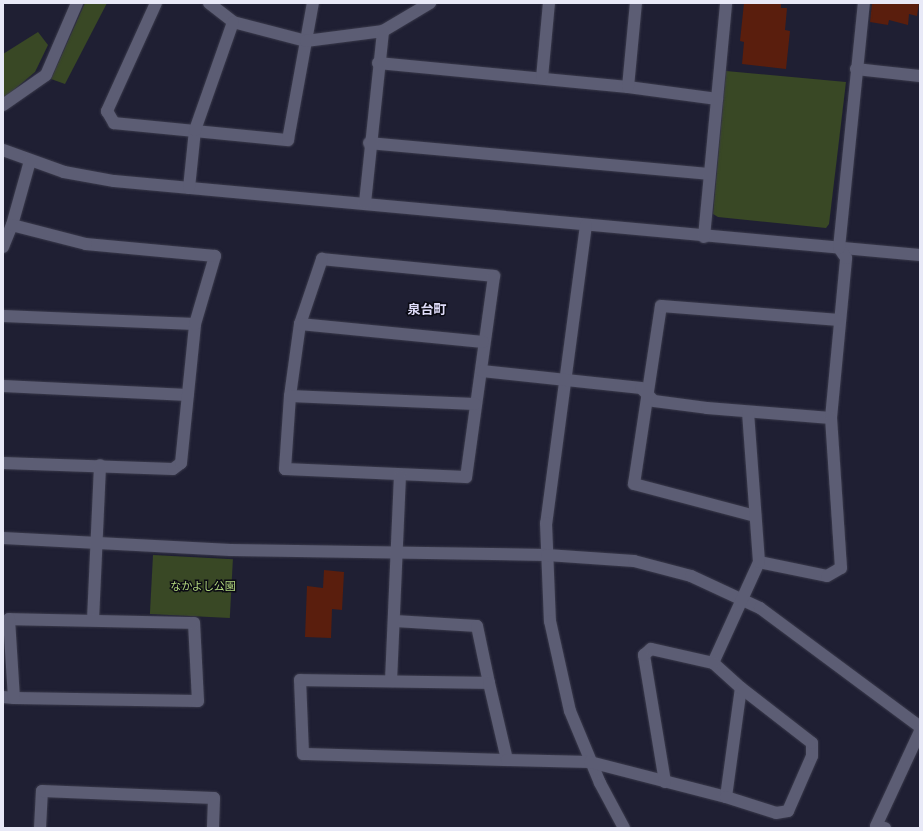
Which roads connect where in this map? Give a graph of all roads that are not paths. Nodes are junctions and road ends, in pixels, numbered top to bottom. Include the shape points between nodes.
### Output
1 (77, 3) edge
2 (156, 3) edge
3 (209, 3) edge
4 (313, 3) edge
5 (430, 3) edge
6 (549, 3) edge
7 (636, 3) edge
8 (726, 3) edge
9 (864, 3) edge
10 (233, 22) junction
11 (382, 31) junction
12 (306, 41) junction
13 (378, 63) junction
14 (856, 69) junction
15 (920, 76) edge
16 (542, 78) junction
17 (628, 87) junction
18 (717, 99) junction
19 (3, 104) edge
20 (195, 130) junction
21 (369, 143) junction
22 (3, 150) edge
23 (30, 161) junction
24 (708, 174) junction
25 (189, 188) junction
26 (365, 202) junction
27 (12, 225) junction
28 (586, 225) junction
29 (704, 236) junction
30 (3, 248) edge
31 (839, 248) junction
32 (920, 255) edge
33 (3, 316) edge
34 (839, 320) junction
35 (195, 324) junction
36 (300, 324) junction
37 (483, 342) junction
38 (482, 370) junction
39 (566, 378) junction
40 (3, 386) edge
41 (647, 394) junction
42 (188, 395) junction
43 (290, 396) junction
44 (476, 404) junction
45 (748, 412) junction
46 (831, 418) junction
47 (3, 463) edge
48 (100, 465) junction
49 (400, 476) junction
50 (755, 516) junction
51 (3, 538) edge
52 (95, 542) junction
53 (399, 552) junction
54 (547, 555) junction
55 (759, 562) junction
56 (742, 598) junction
57 (93, 620) junction
58 (395, 621) junction
59 (713, 664) junction
60 (391, 681) junction
61 (489, 683) junction
62 (740, 688) junction
63 (8, 698) edge
64 (920, 727) edge
65 (920, 731) edge
66 (507, 760) junction
67 (590, 762) junction
68 (665, 782) junction
69 (726, 797) junction
70 (40, 828) edge
71 (212, 828) edge
72 (624, 828) edge
73 (885, 828) edge

1 - 19 street via 46,74
2 - 20 street via 107,111 114,123
3 - 10 street
4 - 12 street
5 - 11 street
6 - 16 street
7 - 17 street
8 - 18 street
9 - 14 street
10 - 12 street
10 - 20 street
11 - 12 street
11 - 13 street
12 - 20 street via 288,140
13 - 16 street
13 - 21 street
14 - 15 street
14 - 31 street
16 - 17 street
17 - 18 street
18 - 24 street
20 - 25 street
21 - 24 street
21 - 26 street
22 - 23 street
23 - 25 street via 64,172 114,181
23 - 27 street
24 - 29 street
25 - 26 street
26 - 28 street
27 - 30 street
27 - 35 street via 86,244 215,256
28 - 29 street
28 - 39 street
29 - 31 street
31 - 32 street
31 - 34 street via 846,258
33 - 35 street
34 - 41 street via 661,306
34 - 46 street
35 - 42 street
36 - 37 street
36 - 37 street via 322,259 494,276
36 - 43 street
37 - 38 street
38 - 39 street
38 - 44 street
39 - 41 street via 641,388
39 - 54 street via 546,523
40 - 42 street
41 - 45 street via 654,401
41 - 50 street via 634,484
42 - 48 street via 181,463 172,469
43 - 44 street
43 - 49 street via 285,469
44 - 49 street via 466,477
45 - 46 street
45 - 50 street
46 - 55 street via 841,568 827,576
47 - 48 street
48 - 52 street
49 - 53 street
50 - 55 street
51 - 52 street
52 - 53 street via 231,550
52 - 57 street
53 - 54 street
53 - 58 street
54 - 56 street via 634,561 691,576
54 - 67 street via 550,621 555,653 570,711
55 - 56 street
56 - 59 street
56 - 64 street via 779,620
57 - 63 street via 9,619
57 - 63 street via 194,623 198,702
58 - 60 street
58 - 61 street via 476,626
59 - 62 street
59 - 68 street via 651,649 644,654
60 - 61 street
60 - 66 street via 300,680 303,754
61 - 66 street
62 - 69 street
62 - 69 street via 812,743 812,756 788,811 776,813
65 - 73 street via 876,826
66 - 67 street
67 - 68 street
67 - 72 street
68 - 69 street
70 - 71 street via 42,791 214,798

